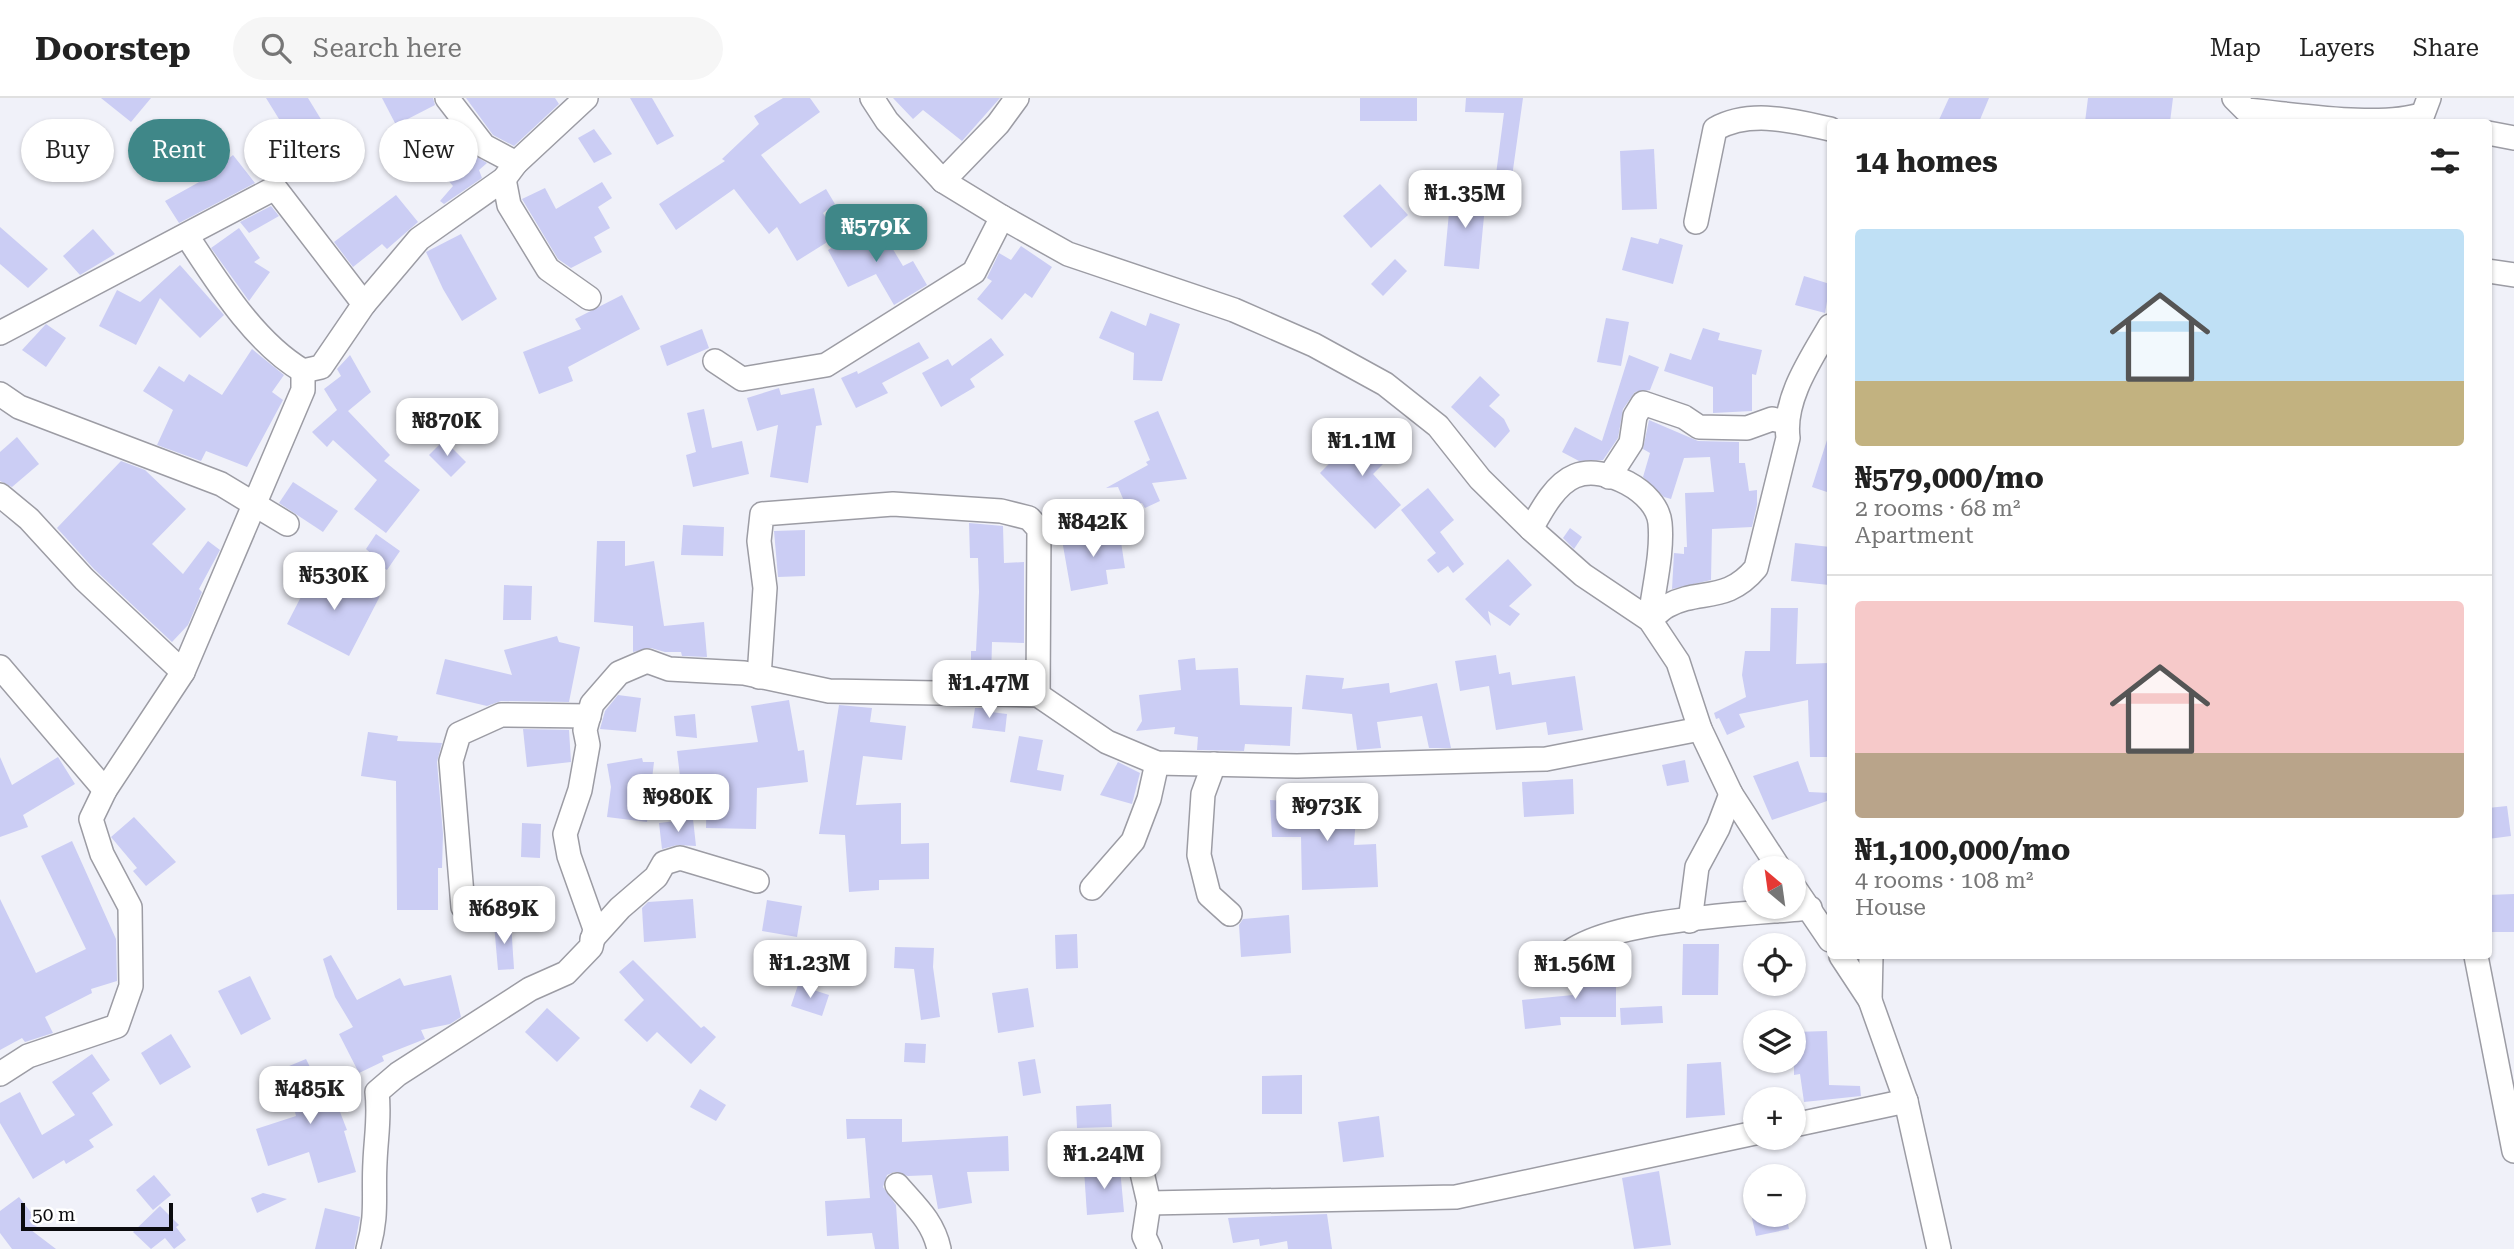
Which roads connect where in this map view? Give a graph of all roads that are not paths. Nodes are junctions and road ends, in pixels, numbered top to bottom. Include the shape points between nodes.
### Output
1 (447, 98) edge
2 (586, 98) edge
3 (872, 98) edge
4 (1017, 98) edge
5 (2429, 98) edge
6 (2240, 110) edge
7 (2410, 118) junction
8 (2416, 119) edge
9 (1827, 128) edge
10 (2492, 134) edge
11 (2514, 138) edge
12 (510, 171) junction
13 (943, 181) junction
14 (1002, 216) junction
15 (1696, 222) dead end
16 (187, 236) junction
17 (2492, 272) edge
18 (2514, 275) edge
19 (589, 298) dead end
20 (364, 304) junction
21 (1827, 332) edge
22 (0, 333) edge
23 (715, 361) dead end
24 (303, 370) junction
25 (0, 394) edge
26 (1786, 422) junction
27 (1609, 477) junction
28 (0, 495) edge
29 (254, 504) junction
30 (287, 524) dead end
31 (1531, 529) junction
32 (1650, 620) junction
33 (0, 667) edge
34 (183, 672) junction
35 (759, 677) junction
36 (1038, 695) junction
37 (589, 716) junction
38 (1700, 729) junction
39 (1157, 763) junction
40 (1214, 764) junction
41 (105, 790) junction
42 (1731, 794) junction
43 (1771, 856) edge
44 (757, 881) dead end
45 (1092, 888) dead end
46 (1806, 903) edge
47 (463, 907) dead end
48 (1810, 908) junction
49 (1230, 914) dead end
50 (1690, 921) junction
51 (1827, 935) edge
52 (593, 939) junction
53 (1843, 959) edge
54 (1871, 959) edge
55 (2477, 959) edge
56 (1557, 965) dead end
57 (1870, 1000) junction
58 (0, 1074) edge
59 (1906, 1101) junction
60 (1806, 1122) edge
61 (1743, 1136) edge
62 (2514, 1151) edge
63 (1140, 1164) dead end
64 (897, 1185) dead end
65 (1149, 1203) junction
66 (368, 1249) edge
67 (939, 1249) edge
68 (1150, 1249) edge
69 (1939, 1249) edge

1 - 12 street
2 - 12 street
3 - 13 street via 887,121
4 - 13 street
5 - 7 street via 2423,114
6 - 7 street
7 - 8 street
9 - 15 street via 1776,118 1731,120 1715,129
10 - 11 street
12 - 19 street via 509,205 548,269
12 - 20 street via 419,239
13 - 14 street
14 - 23 street via 974,272 826,365 742,379
14 - 31 street via 1068,254 1234,310 1314,345 1385,384 1438,426 1480,479
16 - 20 street via 275,188
16 - 22 street
16 - 24 street via 245,316 284,359
17 - 18 street
20 - 24 street via 321,367
21 - 26 street via 1791,399
24 - 29 street via 303,390
25 - 29 street via 19,407 220,484
26 - 27 street via 1772,419 1747,428 1699,427 1643,403 1635,416 1631,443
26 - 32 street via 1788,438 1756,568 1729,590 1667,606
27 - 31 street via 1594,473 1573,476 1546,502
27 - 32 street via 1624,481 1653,504 1660,522
28 - 34 street
29 - 30 street
29 - 34 street
31 - 32 street via 1583,575
32 - 38 street via 1678,662
33 - 41 street
34 - 41 street
35 - 36 street via 829,691
35 - 36 street via 765,588 759,541 762,514 894,505 1001,511 1029,518 1040,529
35 - 37 street via 669,669 647,661 619,673 592,704
36 - 39 street via 1107,742
37 - 47 street via 501,715 459,734 452,761
37 - 52 street via 580,790 565,834 595,929
38 - 40 street via 1546,759
38 - 42 street
39 - 40 street
39 - 45 street via 1133,841
40 - 49 street via 1203,794 1199,855 1209,895
41 - 58 street via 91,819 102,854 130,907 131,986 117,1026 28,1056
42 - 43 street
42 - 50 street via 1698,867
44 - 52 street via 680,858 664,863 656,877
46 - 48 street
48 - 50 street
48 - 51 street
50 - 56 street via 1636,926 1589,939 1563,953
52 - 66 street via 566,973 530,989 377,1091 376,1221
53 - 57 street
54 - 57 street
55 - 62 street
57 - 59 street
59 - 60 street
59 - 69 street
61 - 65 street via 1456,1197
63 - 65 street
64 - 67 street via 928,1220
65 - 68 street via 1144,1236

